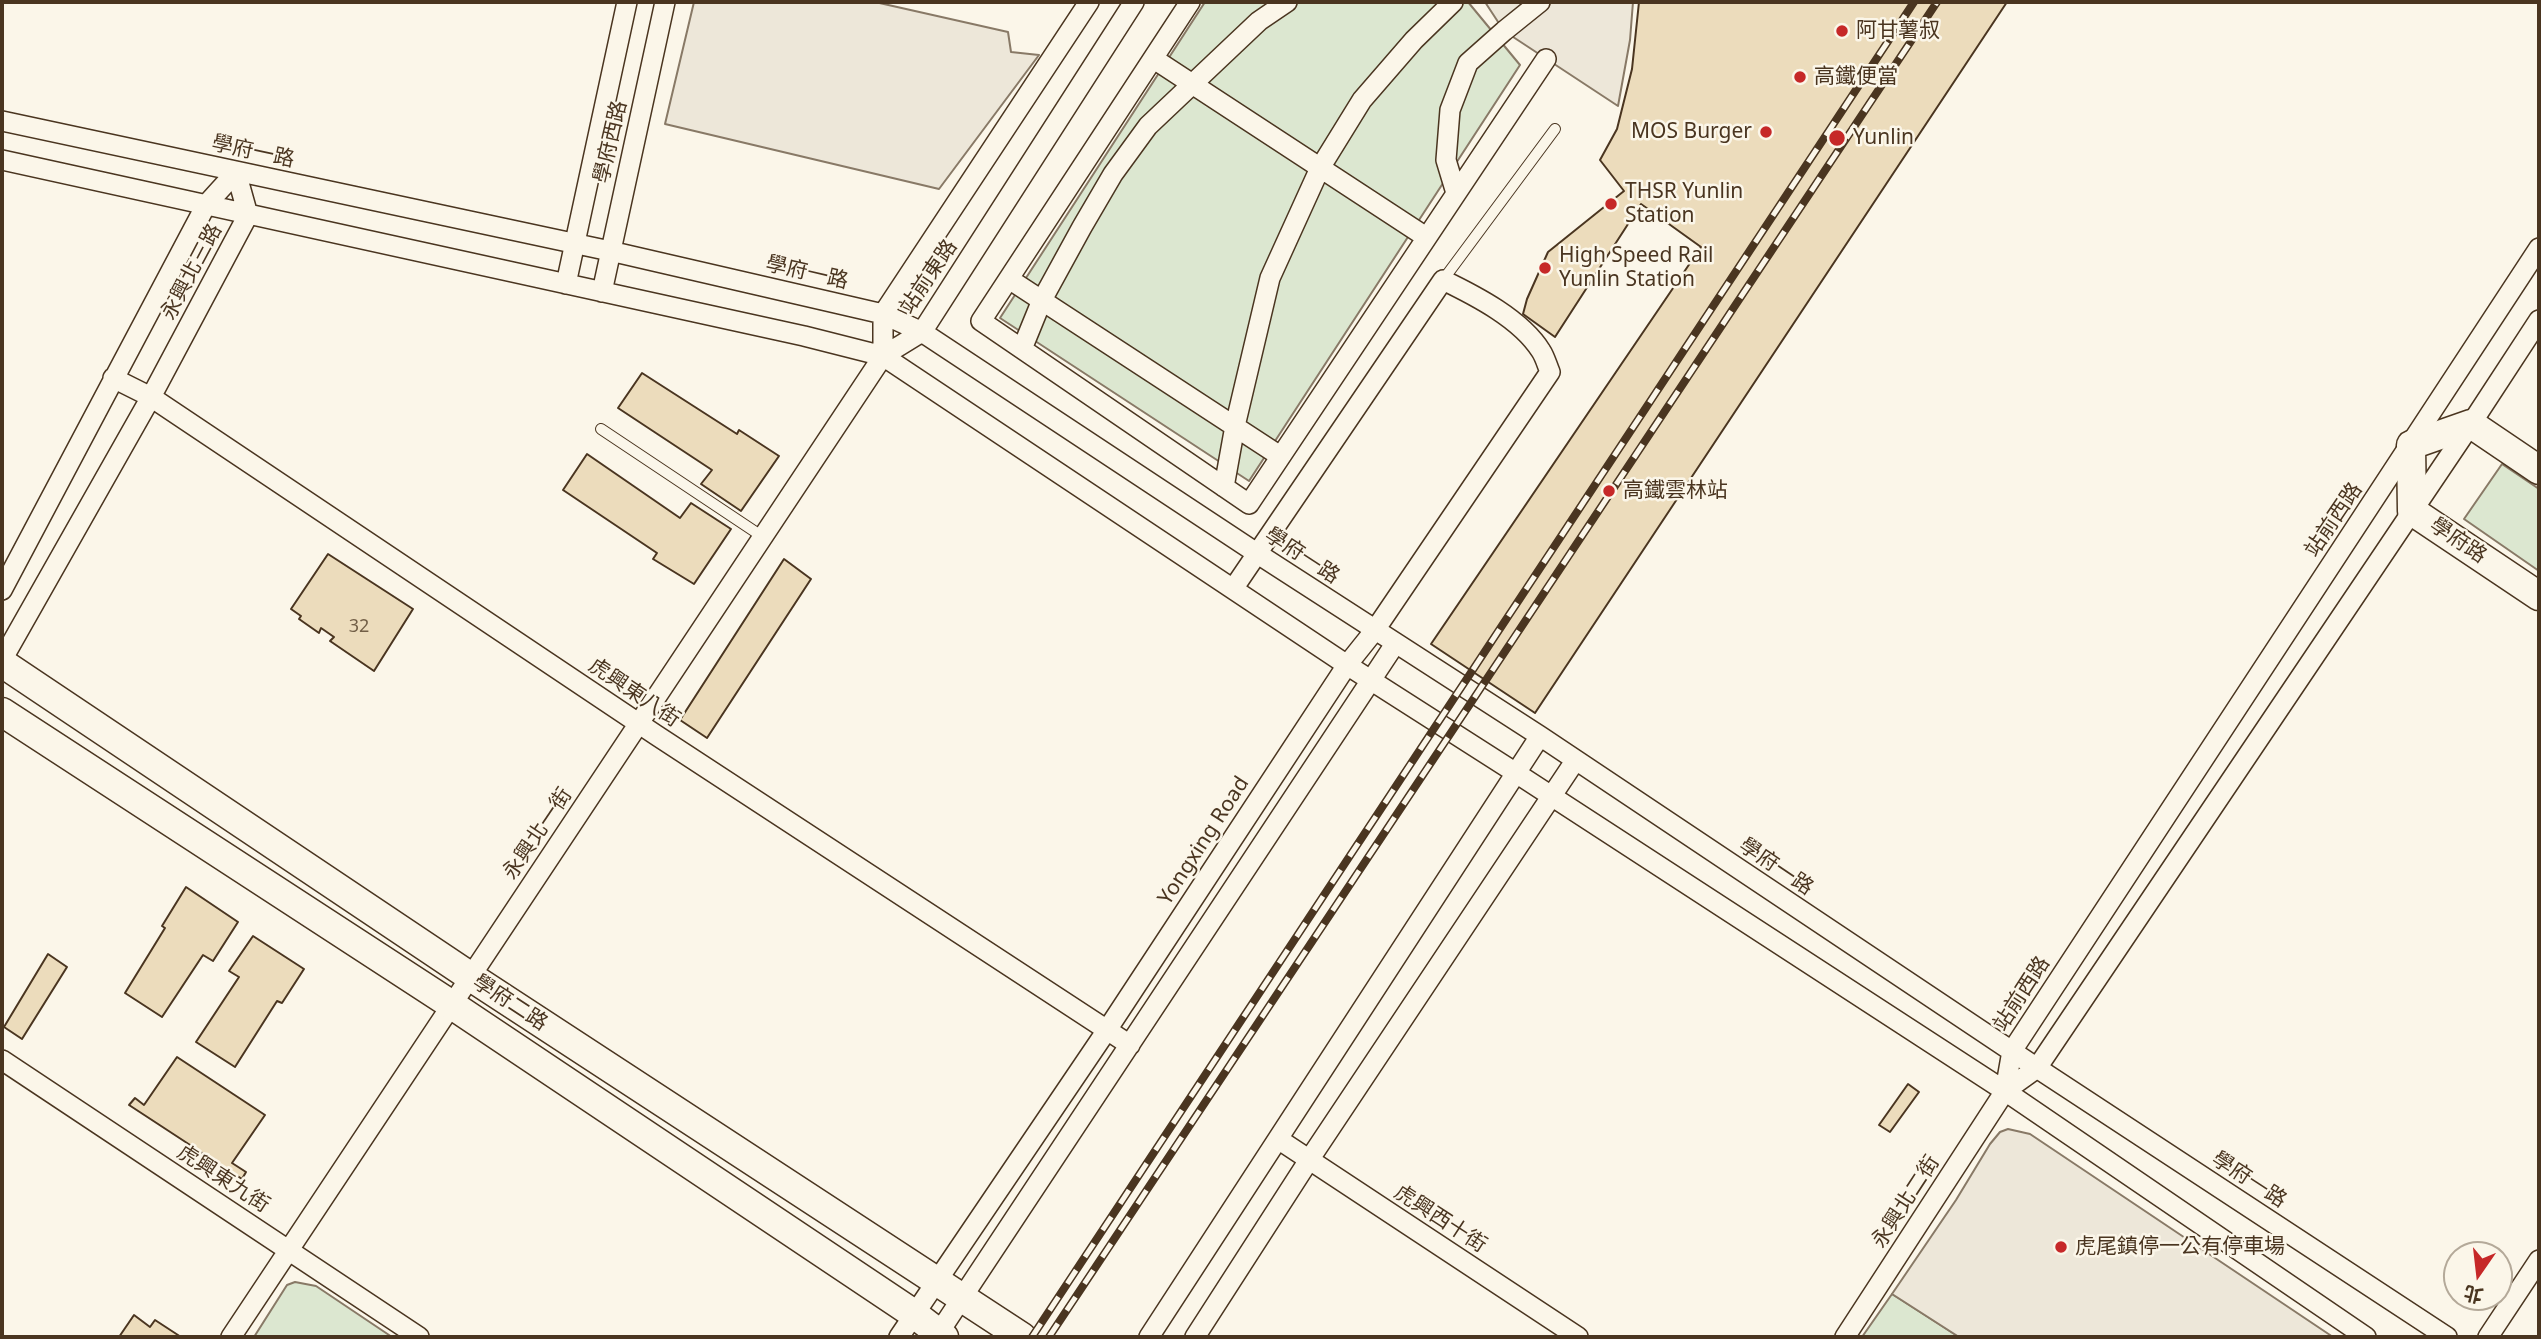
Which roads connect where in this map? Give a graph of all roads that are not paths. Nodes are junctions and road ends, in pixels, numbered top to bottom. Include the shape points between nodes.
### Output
1 (627, 2) edge
2 (665, 2) edge
3 (1089, 2) edge
4 (1134, 2) edge
5 (1190, 2) edge
6 (1287, 2) edge
7 (1453, 2) edge
8 (1540, 2) edge
9 (1154, 59) junction
10 (1546, 60) dead end
11 (1192, 84) junction
12 (2, 121) edge
13 (1555, 129) dead end
14 (2, 160) edge
15 (1320, 168) junction
16 (236, 172) junction
17 (1456, 193) junction
18 (206, 205) junction
19 (248, 215) junction
20 (1426, 237) junction
21 (572, 245) junction
22 (2539, 248) edge
23 (610, 251) junction
24 (1009, 279) junction
25 (1443, 280) junction
26 (566, 284) junction
27 (602, 292) junction
28 (1042, 300) junction
29 (883, 314) junction
30 (2539, 320) edge
31 (922, 331) junction
32 (1022, 349) junction
33 (883, 356) junction
34 (113, 378) junction
35 (151, 397) junction
36 (2471, 424) junction
37 (1235, 426) junction
38 (601, 429) dead end
39 (2411, 445) junction
40 (1280, 456) junction
41 (2539, 470) edge
42 (1224, 487) junction
43 (2412, 511) junction
44 (763, 537) junction
45 (1258, 554) junction
46 (2, 590) edge
47 (1233, 590) junction
48 (2539, 596) edge
49 (1375, 630) junction
50 (1395, 644) junction
51 (2, 662) edge
52 (1347, 665) junction
53 (1371, 681) junction
54 (2, 712) edge
55 (639, 724) junction
56 (1540, 736) junction
57 (1575, 761) junction
58 (1516, 773) junction
59 (1551, 797) junction
60 (471, 977) junction
61 (452, 1005) junction
62 (1107, 1030) junction
63 (1130, 1045) junction
64 (2012, 1051) junction
65 (2, 1060) edge
66 (2037, 1068) junction
67 (2005, 1091) junction
68 (1278, 1139) junction
69 (1309, 1160) junction
70 (289, 1250) junction
71 (2539, 1260) edge
72 (937, 1280) junction
73 (962, 1299) junction
74 (906, 1326) edge
75 (940, 1336) edge
76 (231, 1337) edge
77 (419, 1337) edge
78 (1022, 1337) edge
79 (1149, 1337) edge
80 (1195, 1337) edge
81 (1578, 1337) edge
82 (1844, 1337) edge
83 (2366, 1337) edge
84 (2447, 1337) edge
85 (2488, 1337) edge

1 - 21 street, 學府西路
2 - 23 street, 學府西路
3 - 29 street, 站前東路
4 - 31 street, 站前東路
5 - 9 street
6 - 11 street via 1259,21
7 - 15 street via 1362,100
8 - 17 street via 1468,63 1450,110 1446,160
9 - 11 street
9 - 24 street
10 - 17 street
11 - 15 street
11 - 28 street via 1148,126 1113,174
12 - 16 street, 學府一路
13 - 25 lane
14 - 18 street
15 - 20 street
15 - 37 street via 1270,278
16 - 18 street, 永興北三路
16 - 19 street, 永興北三路
16 - 21 street, 學府一路
17 - 20 street
18 - 19 street
18 - 34 street, 永興北三路
19 - 26 street
19 - 35 street, 永興北三路
20 - 40 street
21 - 23 street, 學府一路
21 - 26 street, 學府西路
22 - 39 street, 站前西路
23 - 27 street, 學府西路
23 - 29 street, 學府一路
24 - 28 street
24 - 32 street via 981,321
25 - 45 street
25 - 49 street, Yongxing Road via 1482,299 1515,323 1541,351 1550,372
26 - 27 street
27 - 33 street
28 - 32 street
28 - 37 street
29 - 31 street, 學府一路
29 - 33 street, 站前東路
30 - 36 street
31 - 33 street, 站前東路
31 - 45 street, 學府一路
32 - 42 street
33 - 44 street, 永興北一街
33 - 47 street
34 - 35 street, 虎興東八街
34 - 46 street, 永興北三路
35 - 51 street, 永興北三路
35 - 55 street, 虎興東八街
36 - 39 street
36 - 41 street
36 - 43 street
37 - 40 street
37 - 42 street
38 - 44 lane
39 - 43 street, 學府路
39 - 64 street, 站前西路
40 - 42 street via 1249,504
43 - 48 street, 學府路
43 - 66 street
44 - 55 street, 永興北一街
45 - 47 street
45 - 49 street, 學府一路
47 - 52 street
49 - 50 street, 學府一路
49 - 52 street, Yongxing Road
50 - 53 street
50 - 56 street, 學府一路
51 - 60 street, 學府二路
52 - 53 street
52 - 62 street, Yongxing Road
53 - 58 street
53 - 63 street
54 - 61 street, 學府二路
55 - 60 street, 永興北一街
55 - 62 street, 虎興東八街
56 - 57 street, 學府一路
56 - 58 street
57 - 59 street
57 - 64 street, 學府一路
58 - 59 street
58 - 68 street
59 - 67 street
59 - 69 street
60 - 61 street, 永興北一街
60 - 72 street, 學府二路
61 - 70 street, 永興北一街
61 - 74 street, 學府二路
62 - 63 street, 虎興東八街
62 - 72 street, Yongxing Road
63 - 73 street
64 - 66 street, 學府一路
64 - 67 street, 站前西路
65 - 70 street, 虎興東九街
66 - 67 street
66 - 84 street, 學府一路
67 - 82 street, 永興北二街
67 - 83 street
68 - 69 street, 虎興西十街
68 - 79 street
69 - 80 street
69 - 81 street, 虎興西十街
70 - 76 street, 永興北一街
70 - 77 street, 虎興東九街
71 - 85 street
72 - 73 street, 學府二路
72 - 74 street, Yongxing Road
73 - 75 street
73 - 78 street, 學府二路
74 - 75 street, 學府二路

